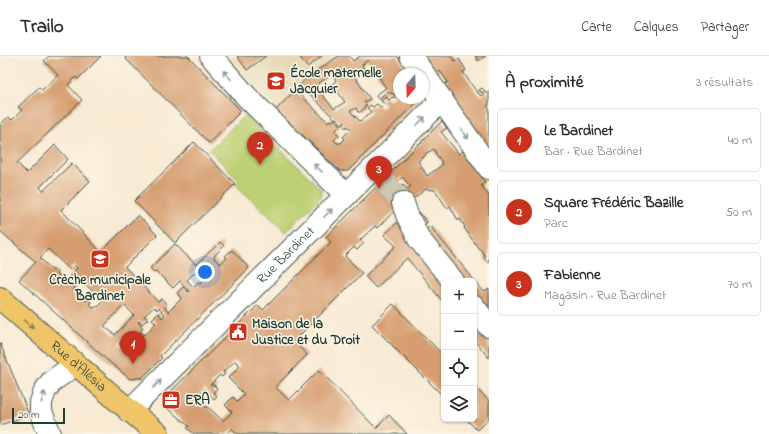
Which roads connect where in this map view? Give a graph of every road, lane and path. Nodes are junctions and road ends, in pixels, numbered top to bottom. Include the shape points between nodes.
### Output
1 (211, 56) edge
2 (411, 56) edge
3 (442, 100) junction
4 (489, 168) edge
5 (346, 195) junction
6 (403, 203) tunnel mouth
7 (451, 278) edge
8 (0, 298) edge
9 (477, 311) edge
10 (489, 326) edge
11 (75, 365) junction
12 (129, 411) junction
13 (50, 434) edge
14 (158, 434) edge

5 -> 1 street via 246,96
2 - 3 street
3 -> 4 street
5 -> 3 street, Rue Bardinet via 378,174
12 -> 5 street, Rue Bardinet
6 - 7 street via 420,239
8 -> 11 main road, Rue d'Alésia
9 - 10 street
11 - 12 main road, Rue d'Alésia
13 -> 11 street via 41,412 41,402 52,381
12 - 14 main road, Rue d'Alésia

